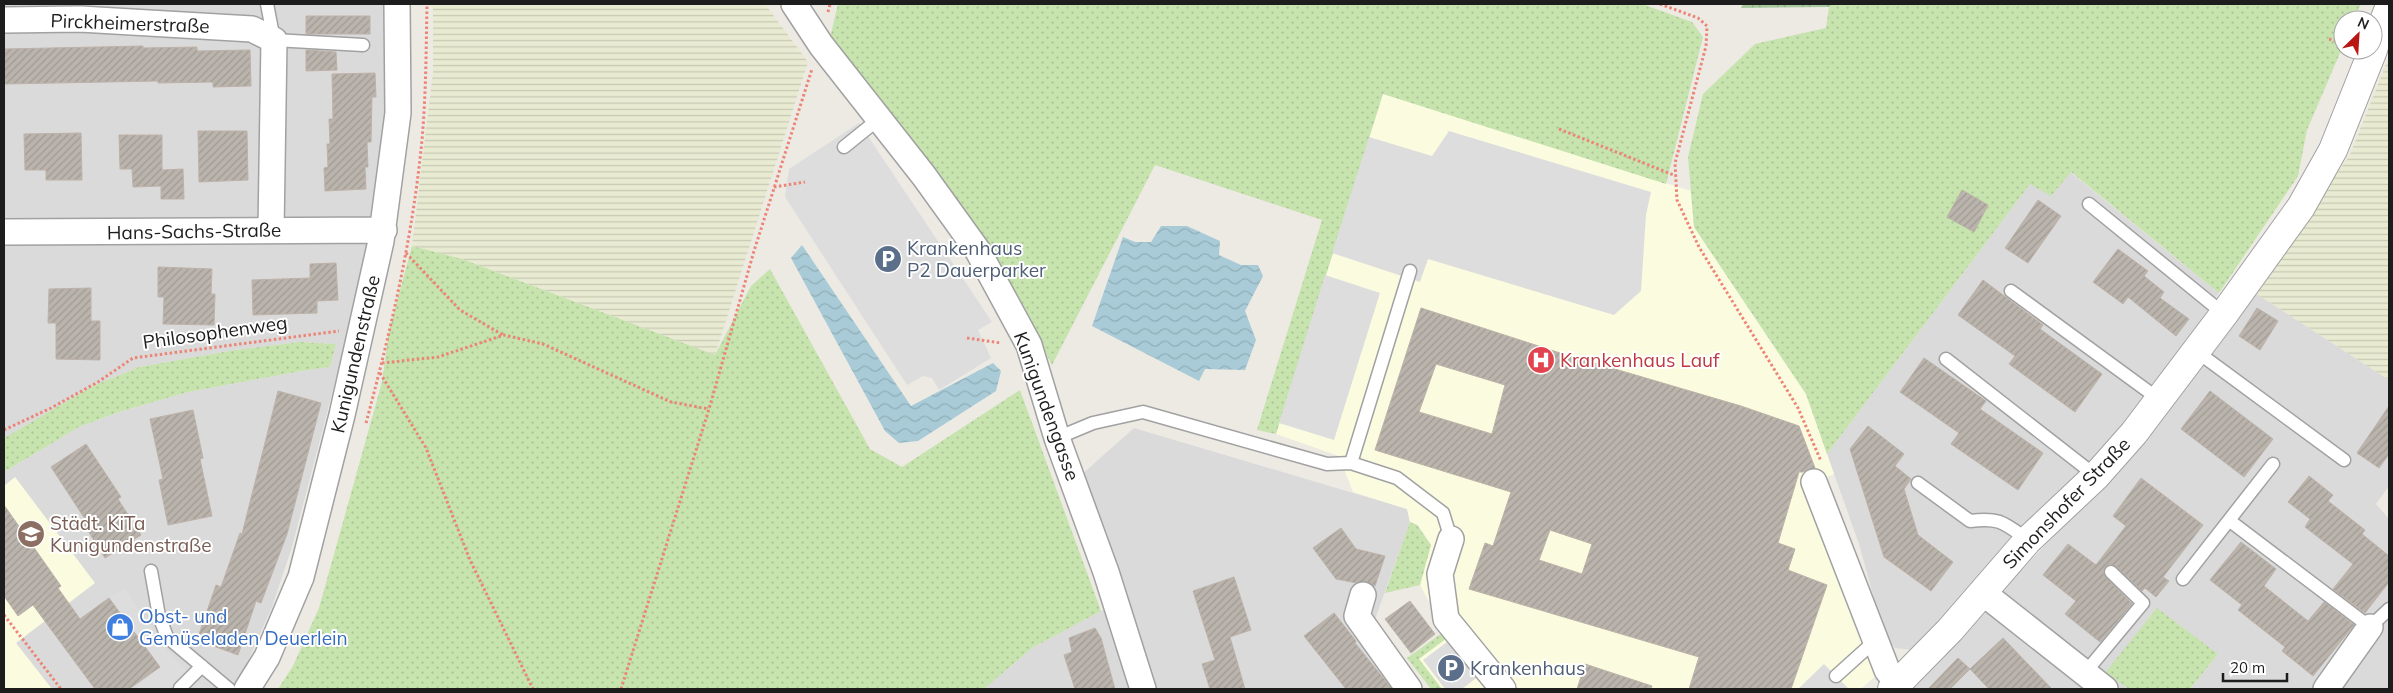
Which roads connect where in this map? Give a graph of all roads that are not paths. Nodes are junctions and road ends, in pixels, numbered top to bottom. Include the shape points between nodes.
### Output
1 (267, 4) edge
2 (396, 4) edge
3 (794, 4) edge
4 (2389, 8) edge
5 (4, 20) edge
6 (2383, 23) edge
7 (274, 40) junction
8 (363, 45) dead end
9 (2369, 60) edge
10 (880, 118) junction
11 (844, 147) dead end
12 (2089, 204) dead end
13 (271, 230) junction
14 (384, 230) junction
15 (4, 232) edge
16 (1410, 271) dead end
17 (2010, 290) dead end
18 (2224, 314) junction
19 (2196, 351) junction
20 (1946, 359) dead end
21 (2160, 400) junction
22 (1057, 438) junction
23 (2344, 460) dead end
24 (1351, 463) junction
25 (2273, 464) dead end
26 (2096, 476) junction
27 (1814, 482) road end
28 (1918, 483) dead end
29 (2230, 521) junction
30 (1451, 539) joint
31 (2028, 540) junction
32 (151, 571) dead end
33 (2111, 572) dead end
34 (2183, 579) dead end
35 (1982, 592) junction
36 (1363, 594) dead end
37 (2384, 615) edge
38 (1876, 640) junction
39 (202, 666) junction
40 (2084, 674) junction
41 (1836, 676) dead end
42 (1895, 686) edge
43 (180, 688) edge
44 (229, 689) edge
45 (247, 689) edge
46 (1143, 689) edge
47 (1409, 689) edge
48 (1503, 689) edge
49 (2105, 689) edge
50 (2326, 689) edge

1 - 7 lane
2 - 14 street, Kunigundenstraße via 398,113
3 - 10 street, Kunigundengasse via 821,45
4 - 6 street, Simonshofer Straße
5 - 7 street, Pirckheimerstraße via 80,19 252,29
7 - 8 lane
7 - 13 street
9 - 18 street, Simonshofer Straße via 2333,150 2301,207
10 - 11 lane
10 - 22 street, Kunigundengasse via 978,251 1029,346
12 - 18 lane
13 - 14 street, Hans-Sachs-Straße
13 - 15 street, Hans-Sachs-Straße
14 - 45 street, Kunigundenstraße via 301,577 267,657
16 - 24 lane
17 - 21 lane
18 - 19 street, Simonshofer Straße
19 - 21 street, Simonshofer Straße
19 - 23 lane
20 - 26 lane
21 - 26 street, Simonshofer Straße
22 - 24 lane via 1094,423 1143,412 1326,464
22 - 46 street, Kunigundengasse via 1106,572
24 - 30 lane via 1397,478 1443,512
25 - 29 lane
26 - 31 street, Simonshofer Straße
27 - 38 street, Simonshofer Straße
28 - 31 lane via 1970,521 1991,518
29 - 34 lane
29 - 37 lane
30 - 48 street via 1440,574 1446,619
31 - 35 street, Simonshofer Straße
32 - 39 lane via 159,616 167,637
33 - 40 lane via 2143,603
35 - 40 street
35 - 42 street, Simonshofer Straße
36 - 47 street via 1357,616
37 - 50 street
38 - 41 lane
38 - 42 street, Simonshofer Straße
39 - 43 lane
39 - 44 lane
40 - 49 street

